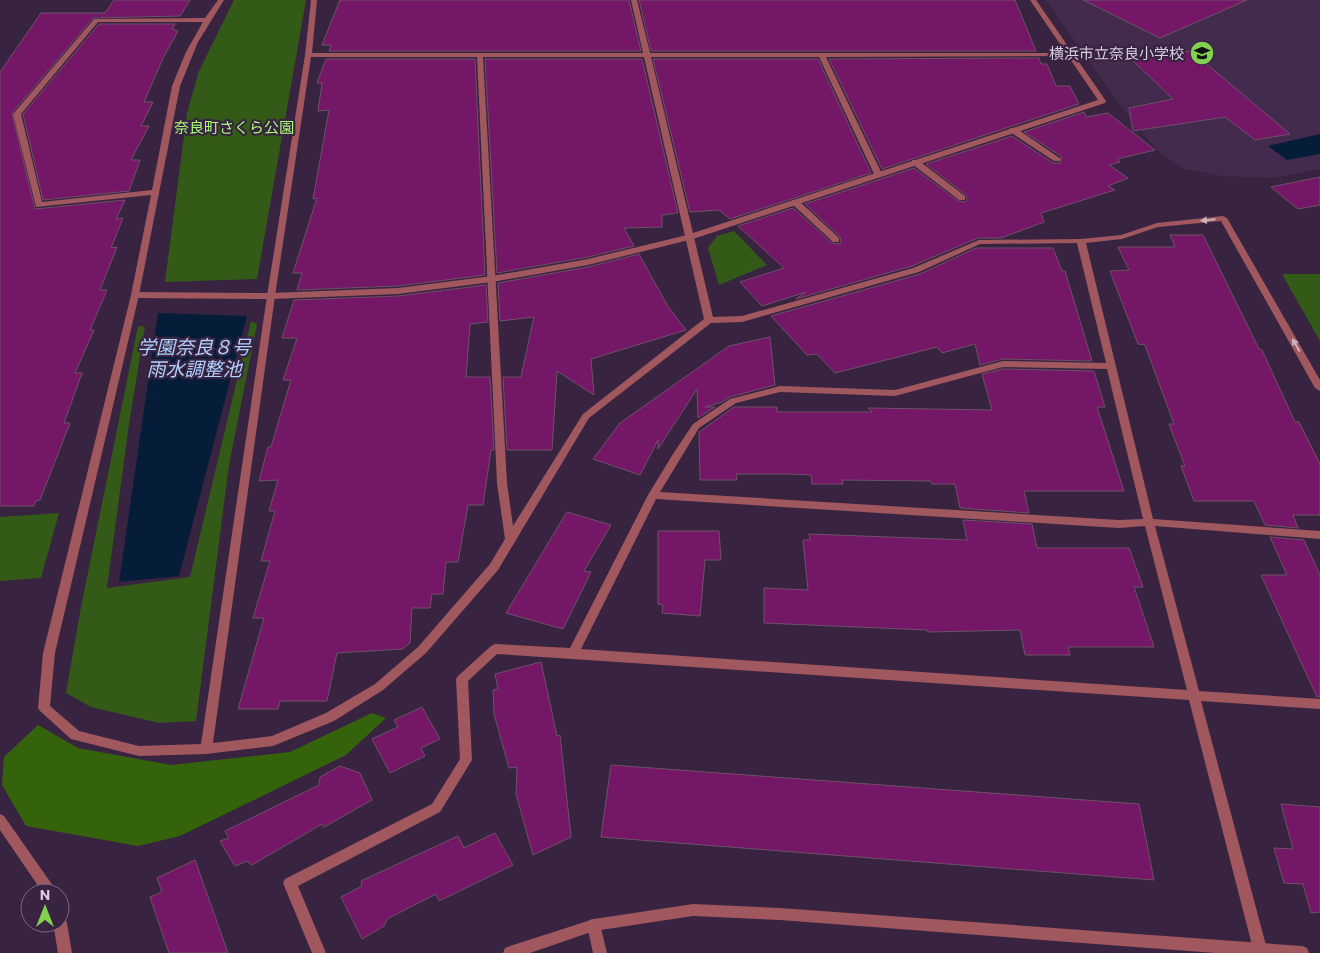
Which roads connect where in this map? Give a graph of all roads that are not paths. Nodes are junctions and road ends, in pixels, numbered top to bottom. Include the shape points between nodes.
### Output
1 (222, 0) edge
2 (314, 0) edge
3 (634, 0) edge
4 (1033, 0) edge
5 (207, 20) junction
6 (308, 55) junction
7 (647, 55) junction
8 (1071, 55) junction
9 (480, 56) junction
10 (822, 56) junction
11 (1013, 130) junction
12 (1057, 159) dead end
13 (916, 162) junction
14 (878, 174) junction
15 (155, 192) junction
16 (962, 198) dead end
17 (795, 202) junction
18 (690, 237) junction
19 (836, 240) dead end
20 (1081, 241) junction
21 (492, 279) junction
22 (135, 295) junction
23 (271, 296) junction
24 (709, 320) junction
25 (1112, 366) junction
26 (1320, 388) edge
27 (654, 494) junction
28 (1148, 522) junction
29 (1320, 535) edge
30 (510, 538) junction
31 (573, 652) junction
32 (1194, 695) junction
33 (1320, 704) edge
34 (206, 749) junction
35 (0, 820) edge
36 (44, 883) edge
37 (594, 926) junction
38 (62, 933) edge
39 (1260, 951) edge
40 (65, 953) edge
41 (319, 953) edge
42 (510, 953) edge
43 (600, 953) edge
44 (1302, 953) edge

1 - 5 street
2 - 6 street
3 - 7 street
4 - 8 street
5 - 15 street via 186,58 176,86
5 - 15 street via 96,20 17,114 39,205
6 - 9 street
6 - 23 street
7 - 9 street
7 - 10 street
7 - 18 street
8 - 10 street
8 - 11 street via 1102,101
9 - 21 street
10 - 14 street
11 - 12 street
11 - 13 street
13 - 14 street
13 - 16 street
14 - 17 street
15 - 22 street
17 - 18 street
17 - 19 street
18 - 21 street via 588,262
18 - 24 street
20 - 24 street via 979,242 916,270 742,319
20 - 25 street
26 -> 20 street via 1223,218 1157,225 1122,237
21 - 23 street via 398,291
21 - 30 street via 502,483
22 - 23 street
22 - 34 street via 49,653 44,708 75,735 139,751
23 - 34 street
24 - 30 street via 586,416
25 - 27 street via 1003,364 895,393 780,390 734,402 696,426
25 - 28 street
27 - 28 street via 1119,524
27 - 31 street
28 - 29 street
28 - 32 street
30 - 34 street via 494,567 457,611 422,650 379,687 330,717 273,741
31 - 32 street
31 - 41 street via 495,649 462,679 466,760 436,808 290,883
32 - 33 street
32 - 39 street
35 - 36 street
37 - 39 street via 693,910
37 - 42 street
37 - 43 street
38 - 40 street
39 - 44 street

